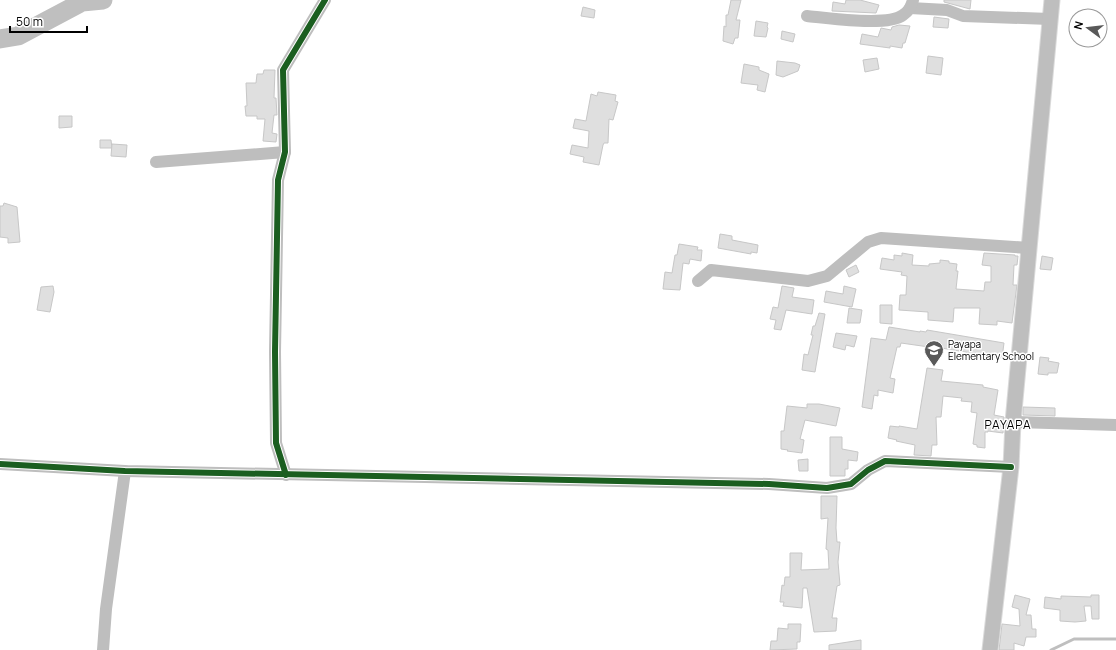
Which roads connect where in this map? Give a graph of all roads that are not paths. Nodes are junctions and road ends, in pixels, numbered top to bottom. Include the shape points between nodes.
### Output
1 (326, 0) edge
2 (1052, 0) edge
3 (911, 4) edge
4 (807, 16) dead end
5 (1050, 19) junction
6 (285, 152) junction
7 (156, 162) dead end
8 (1029, 248) junction
9 (698, 281) dead end
10 (1013, 422) junction
11 (1116, 425) edge
12 (0, 464) edge
13 (1011, 467) junction
14 (125, 471) junction
15 (286, 475) junction
16 (103, 650) edge
17 (990, 650) edge

1 - 6 street via 283,70
2 - 5 main road
3 - 4 street via 902,17 881,22
3 - 5 street via 947,10 964,16
5 - 8 main road
6 - 7 street
6 - 15 street via 278,180 275,352 276,443
8 - 9 street via 881,238 868,242 827,276 808,281 711,270
8 - 10 main road
10 - 11 street
10 - 13 main road
12 - 14 street
13 - 15 street via 885,461 868,470 851,484 827,488 770,484
13 - 17 main road
14 - 15 street
14 - 16 street via 106,609

